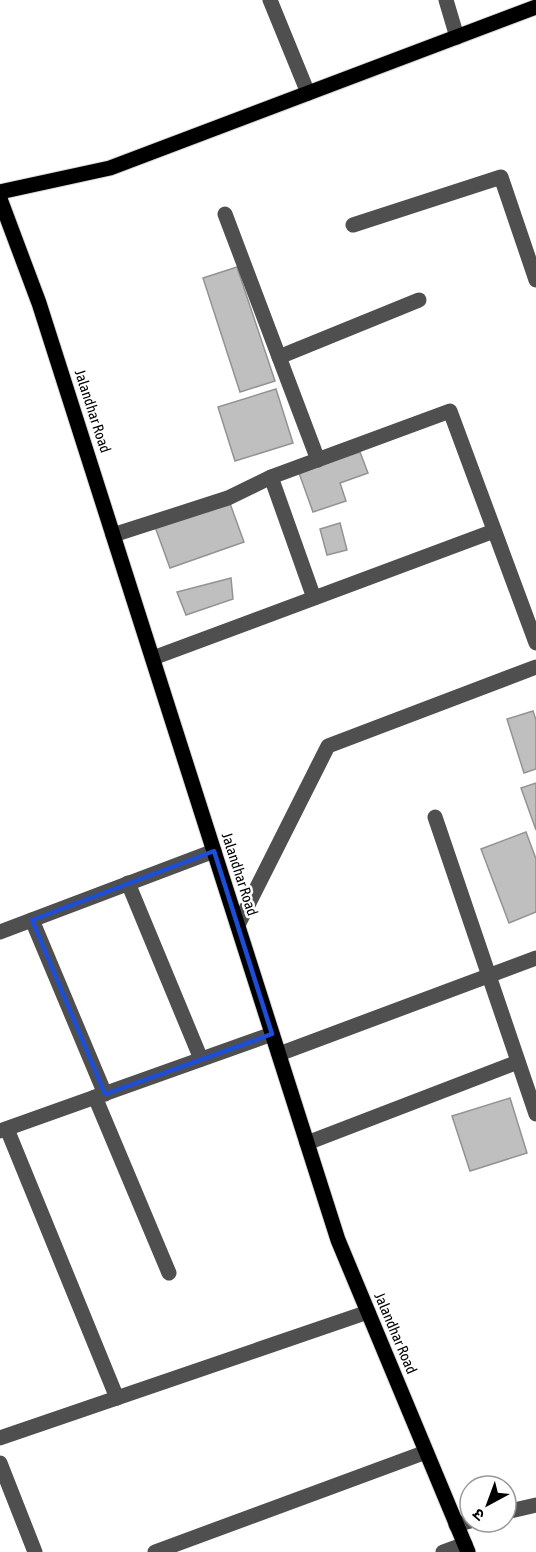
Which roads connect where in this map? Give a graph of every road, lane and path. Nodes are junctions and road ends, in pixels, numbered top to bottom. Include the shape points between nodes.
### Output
1 (270, 0) edge
2 (446, 0) edge
3 (536, 7) edge
4 (457, 37) junction
5 (308, 93) junction
6 (0, 192) edge
7 (0, 199) edge
8 (225, 214) dead end
9 (353, 225) dead end
10 (536, 280) edge
11 (419, 300) dead end
12 (279, 357) junction
13 (318, 460) junction
14 (271, 477) junction
15 (494, 531) junction
16 (113, 535) junction
17 (314, 598) junction
18 (536, 644) edge
19 (153, 658) junction
20 (536, 667) edge
21 (435, 817) dead end
22 (214, 851) junction
23 (128, 883) junction
24 (32, 920) junction
25 (238, 925) junction
26 (0, 932) edge
27 (536, 958) edge
28 (489, 975) junction
29 (272, 1034) junction
30 (279, 1054) junction
31 (201, 1059) junction
32 (518, 1062) junction
33 (100, 1096) junction
34 (536, 1114) edge
35 (3, 1130) edge
36 (307, 1143) junction
37 (169, 1273) dead end
38 (368, 1312) junction
39 (117, 1398) junction
40 (0, 1438) edge
41 (426, 1452) junction
42 (0, 1463) edge
43 (536, 1505) edge
44 (518, 1509) edge
45 (458, 1513) edge
46 (466, 1548) edge
47 (35, 1552) edge
48 (155, 1552) edge
49 (443, 1552) edge

1 - 5 street
2 - 4 street
3 - 4 main road
4 - 5 main road
5 - 6 main road via 110,168
7 - 16 main road, Jalandhar Road via 39,303
8 - 12 street
9 - 10 street via 501,177
11 - 12 street
12 - 13 street
13 - 14 street
13 - 15 street via 450,411
14 - 16 street via 228,498
14 - 17 street
15 - 17 street
15 - 18 street
16 - 19 main road, Jalandhar Road
17 - 19 street
19 - 22 main road, Jalandhar Road
20 - 25 street via 328,746
21 - 28 street
22 - 23 street
22 - 25 main road, Jalandhar Road
23 - 24 street
23 - 31 street
24 - 26 street
24 - 33 street
25 - 29 main road, Jalandhar Road
27 - 28 street
28 - 30 street
28 - 32 street
29 - 30 main road, Jalandhar Road
29 - 31 street
30 - 36 main road, Jalandhar Road
31 - 33 street
32 - 34 street
32 - 36 street
33 - 35 street
33 - 37 street
35 - 39 street
36 - 38 main road, Jalandhar Road via 338,1240
38 - 39 street
38 - 41 main road, Jalandhar Road
39 - 40 street
41 - 45 main road, Jalandhar Road
41 - 48 street
42 - 47 street
43 - 44 street
46 - 49 street

